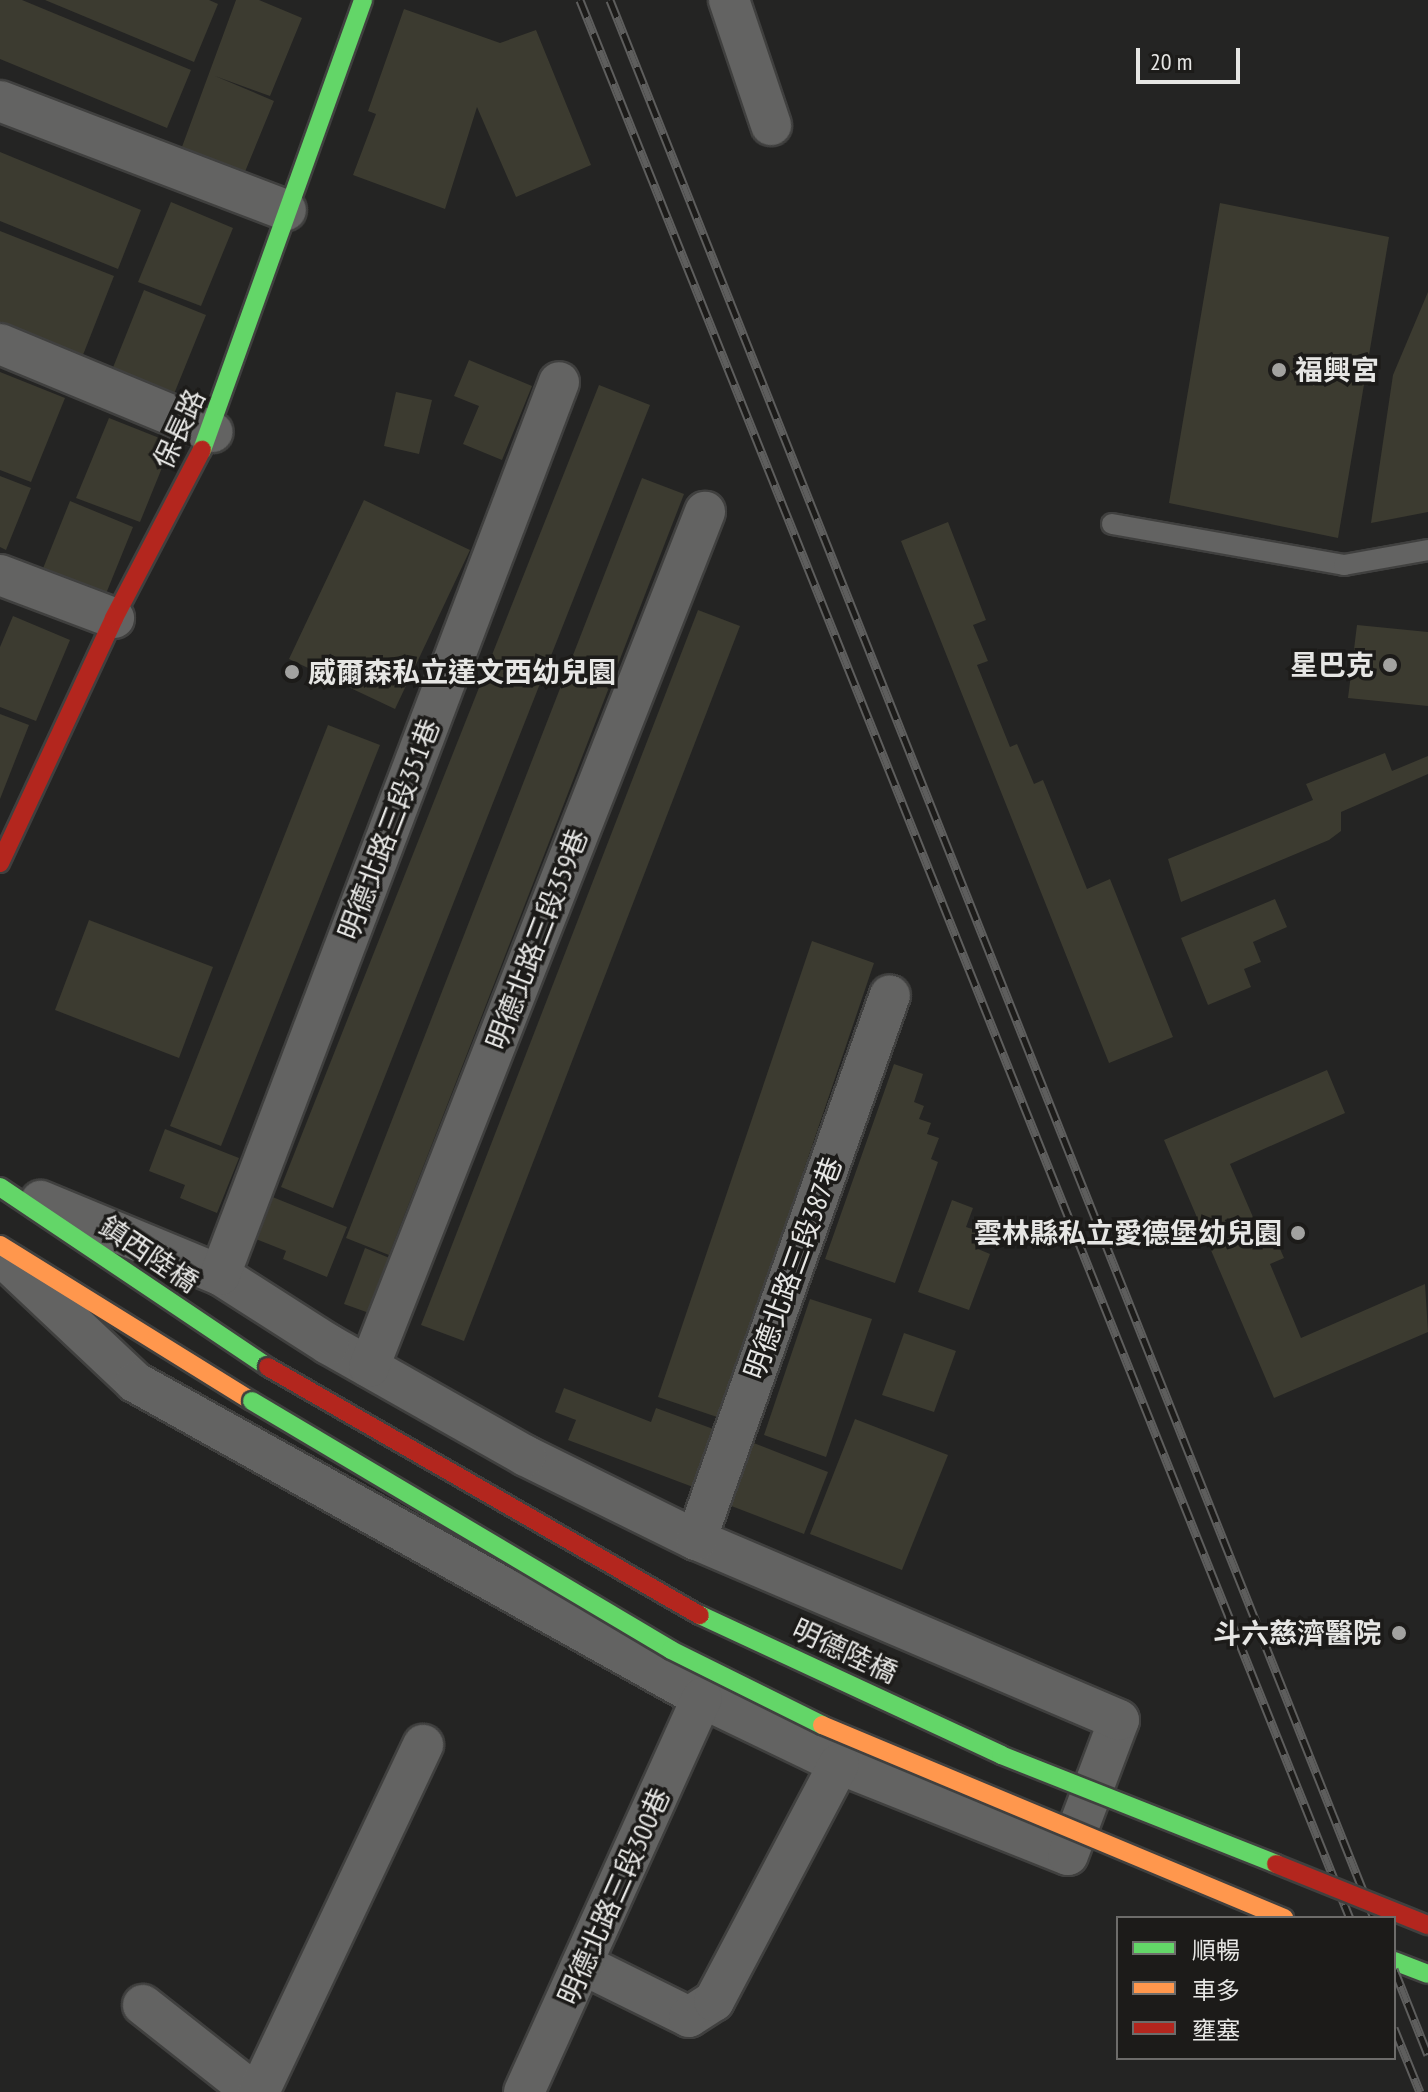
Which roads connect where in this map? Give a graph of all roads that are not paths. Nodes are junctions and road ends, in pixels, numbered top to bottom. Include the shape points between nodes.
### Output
1 (729, 0) edge
2 (360, 1) edge
3 (0, 101) edge
4 (771, 125) dead end
5 (286, 210) junction
6 (0, 344) edge
7 (559, 382) dead end
8 (212, 432) junction
9 (705, 512) dead end
10 (1112, 524) dead end
11 (1428, 550) edge
12 (0, 575) edge
13 (114, 618) junction
14 (2, 854) edge
15 (890, 995) dead end
16 (0, 1185) edge
17 (0, 1245) edge
18 (0, 1255) edge
19 (220, 1275) junction
20 (268, 1367) joint
21 (369, 1367) junction
22 (696, 1540) junction
23 (702, 1698) junction
24 (423, 1745) dead end
25 (839, 1764) junction
26 (1279, 1916) edge
27 (1428, 1925) edge
28 (1396, 1962) edge
29 (584, 1965) junction
30 (1428, 1974) edge
31 (143, 2005) dead end
32 (256, 2092) edge
33 (524, 2092) edge

1 - 4 street
2 - 5 main road, 保長路
3 - 5 street
5 - 8 main road, 保長路
6 - 8 street
7 - 19 street, 明德北路三段351巷
8 - 13 main road, 保長路
9 - 21 street, 明德北路三段359巷
10 - 11 lane via 1344,565
12 - 13 street
13 - 14 main road, 保長路
15 - 22 street, 明德北路三段387巷
16 - 19 street
16 - 20 main road, 鎮西陸橋
17 - 26 main road, bridge via 671,1650 833,1730
18 - 23 street via 135,1382
19 - 21 street
20 - 27 main road, 明德陸橋, bridge via 683,1607 1001,1755
21 - 22 street via 526,1456
22 - 25 street via 1119,1720 1068,1855
23 - 25 street
23 - 29 street, 明德北路三段300巷
24 - 32 street
25 - 29 street via 714,2001 689,2017
28 - 30 main road
29 - 33 street, 明德北路三段300巷
31 - 32 street

